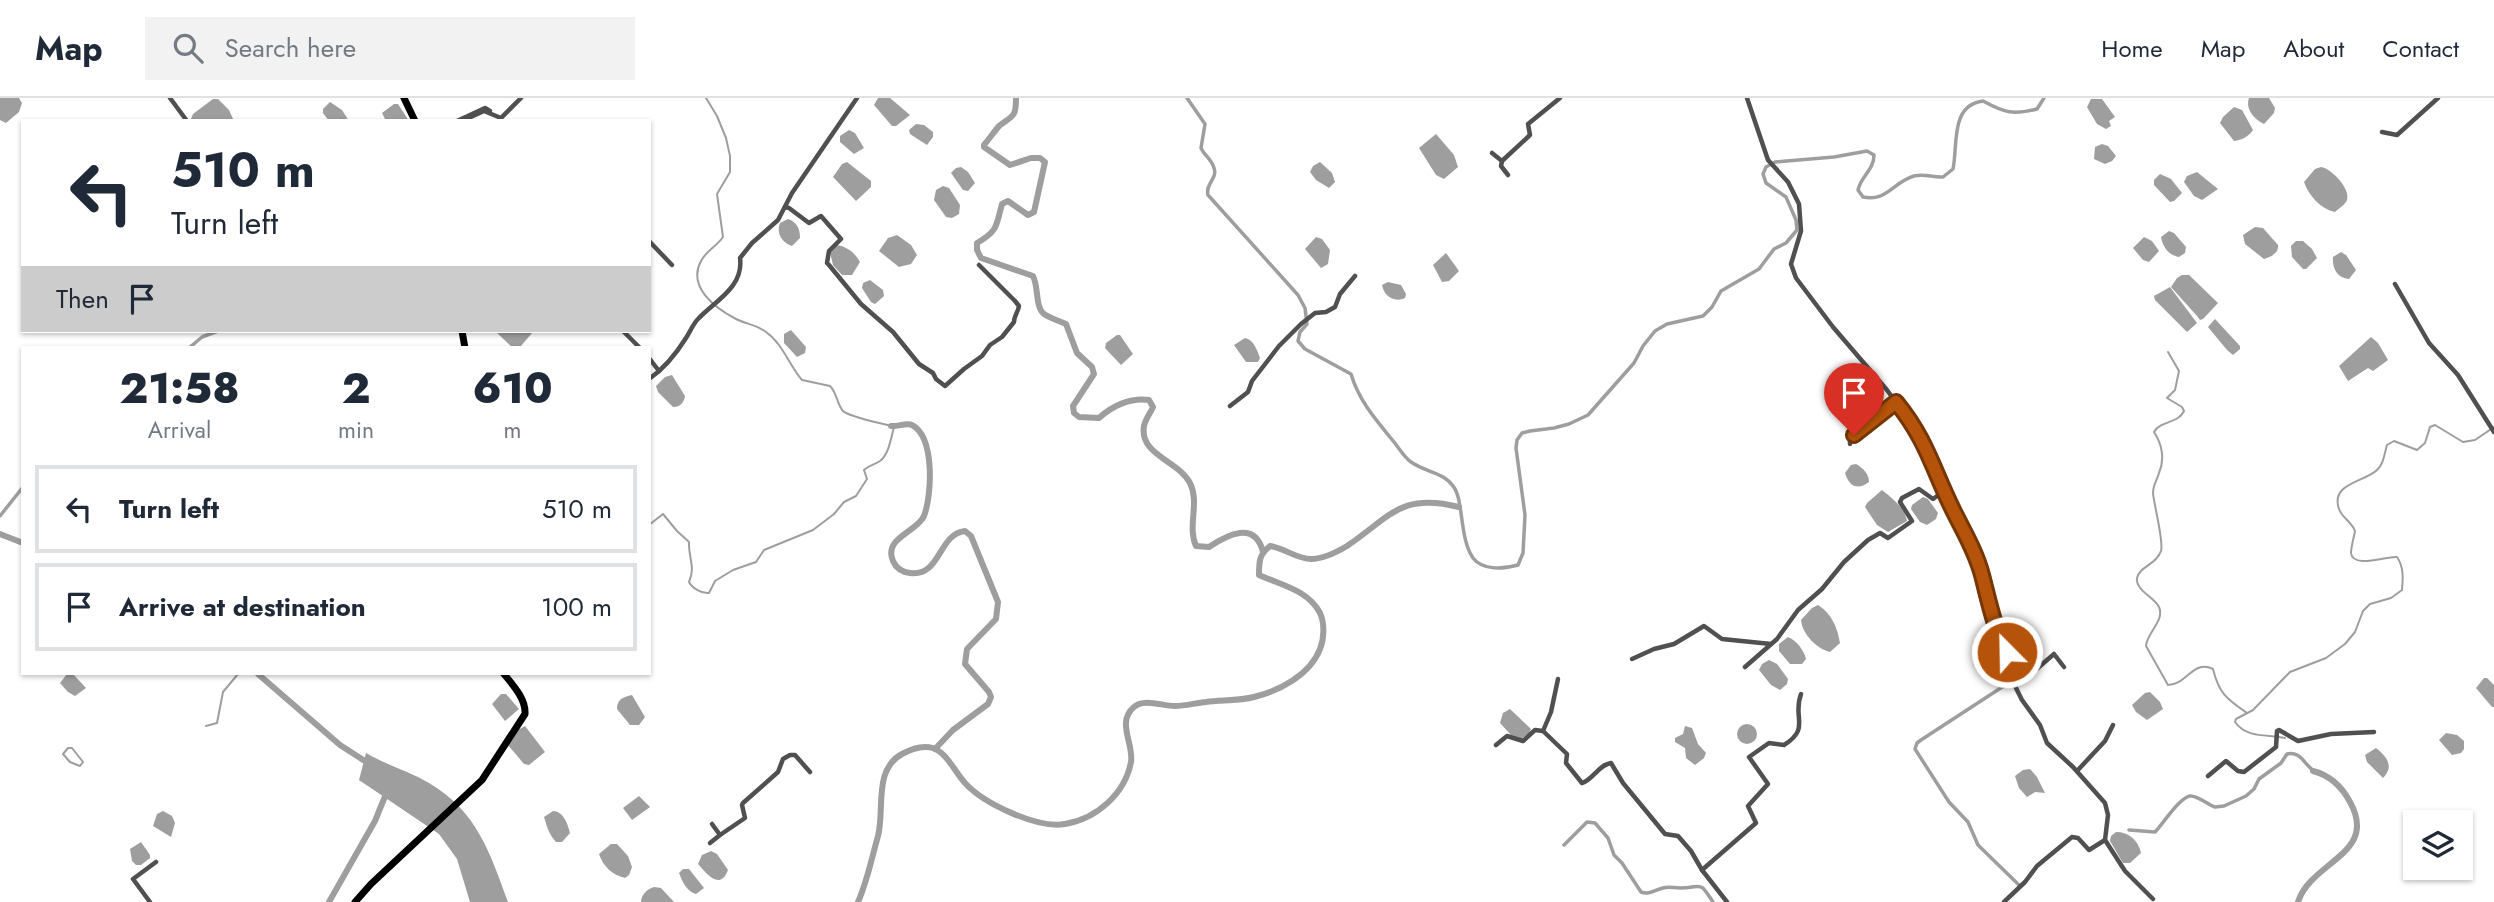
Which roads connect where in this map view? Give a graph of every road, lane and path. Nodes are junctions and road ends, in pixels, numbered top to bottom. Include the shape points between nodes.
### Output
1 (170, 98) edge
2 (404, 98) edge
3 (521, 98) edge
4 (857, 98) edge
5 (1560, 98) edge
6 (1747, 98) edge
7 (2438, 98) edge
8 (501, 118) junction
9 (186, 119) edge
10 (414, 119) edge
11 (461, 119) edge
12 (466, 119) edge
13 (2382, 132) dead end
14 (1492, 153) dead end
15 (1502, 161) junction
16 (1508, 175) dead end
17 (785, 207) junction
18 (651, 243) edge
19 (671, 265) dead end
20 (979, 265) dead end
21 (1355, 276) dead end
22 (2395, 284) dead end
23 (625, 333) edge
24 (638, 346) edge
25 (651, 361) edge
26 (659, 371) junction
27 (651, 377) edge
28 (1896, 402) junction
29 (1230, 406) dead end
30 (2494, 432) edge
31 (1850, 444) dead end
32 (1944, 490) junction
33 (1772, 644) junction
34 (1632, 659) dead end
35 (1745, 667) dead end
36 (2064, 667) dead end
37 (506, 675) edge
38 (1558, 679) dead end
39 (2015, 683) junction
40 (1801, 694) dead end
41 (2113, 725) dead end
42 (1544, 731) junction
43 (2374, 732) dead end
44 (1496, 746) dead end
45 (2077, 771) junction
46 (810, 772) dead end
47 (2208, 776) dead end
48 (712, 824) dead end
49 (720, 835) junction
50 (2105, 840) junction
51 (710, 843) dead end
52 (156, 862) dead end
53 (1702, 870) junction
54 (2152, 899) dead end
55 (150, 902) edge
56 (355, 902) edge
57 (1727, 902) edge
58 (2004, 902) edge

1 - 9 street
2 - 10 main road
3 - 8 street
4 - 17 street
5 - 15 street via 1528,124 1530,135
6 - 28 street via 1768,160 1788,181 1799,204 1801,231 1791,264 1796,278
7 - 13 street via 2397,135
8 - 11 street via 485,108
8 - 12 street via 484,111
14 - 15 street
15 - 16 street
17 - 20 street via 809,223 821,216 835,230 841,239 829,251 827,263 861,304 945,386 1002,337 1018,311 1019,306
17 - 26 street via 740,258 742,269 736,282 697,320
18 - 19 street
21 - 29 street via 1335,307 1315,313 1301,324 1279,346 1248,392
22 - 30 street via 2429,343 2458,375
23 - 24 street
25 - 26 street
26 - 27 street
28 - 31 street via 1854,435
28 - 32 street via 1923,440
32 - 33 street via 1933,499 1919,489 1902,498 1912,521 1888,538 1880,533 1858,548
32 - 39 street via 1982,574
33 - 34 street via 1722,639 1704,626 1674,644
33 - 35 street
36 - 39 street via 2054,654
37 - 56 main road via 526,708 525,714 482,780
38 - 42 street
39 - 45 street via 2047,743
40 - 53 street via 1798,734 1784,746 1769,743 1749,757 1768,784 1748,806 1756,823
41 - 45 street via 2105,741
42 - 44 street via 1535,730 1522,741 1507,736
42 - 53 street via 1567,754 1566,764 1583,783 1611,763 1665,834 1680,838
43 - 47 street via 2298,741 2277,732 2276,747 2244,772 2226,761
45 - 50 street via 2105,803
46 - 49 street via 794,755 787,756 778,772 743,803 745,818
48 - 49 street
49 - 51 street
50 - 54 street via 2125,871
50 - 58 street via 2089,850 2072,837
52 - 55 street via 133,879
53 - 57 street

